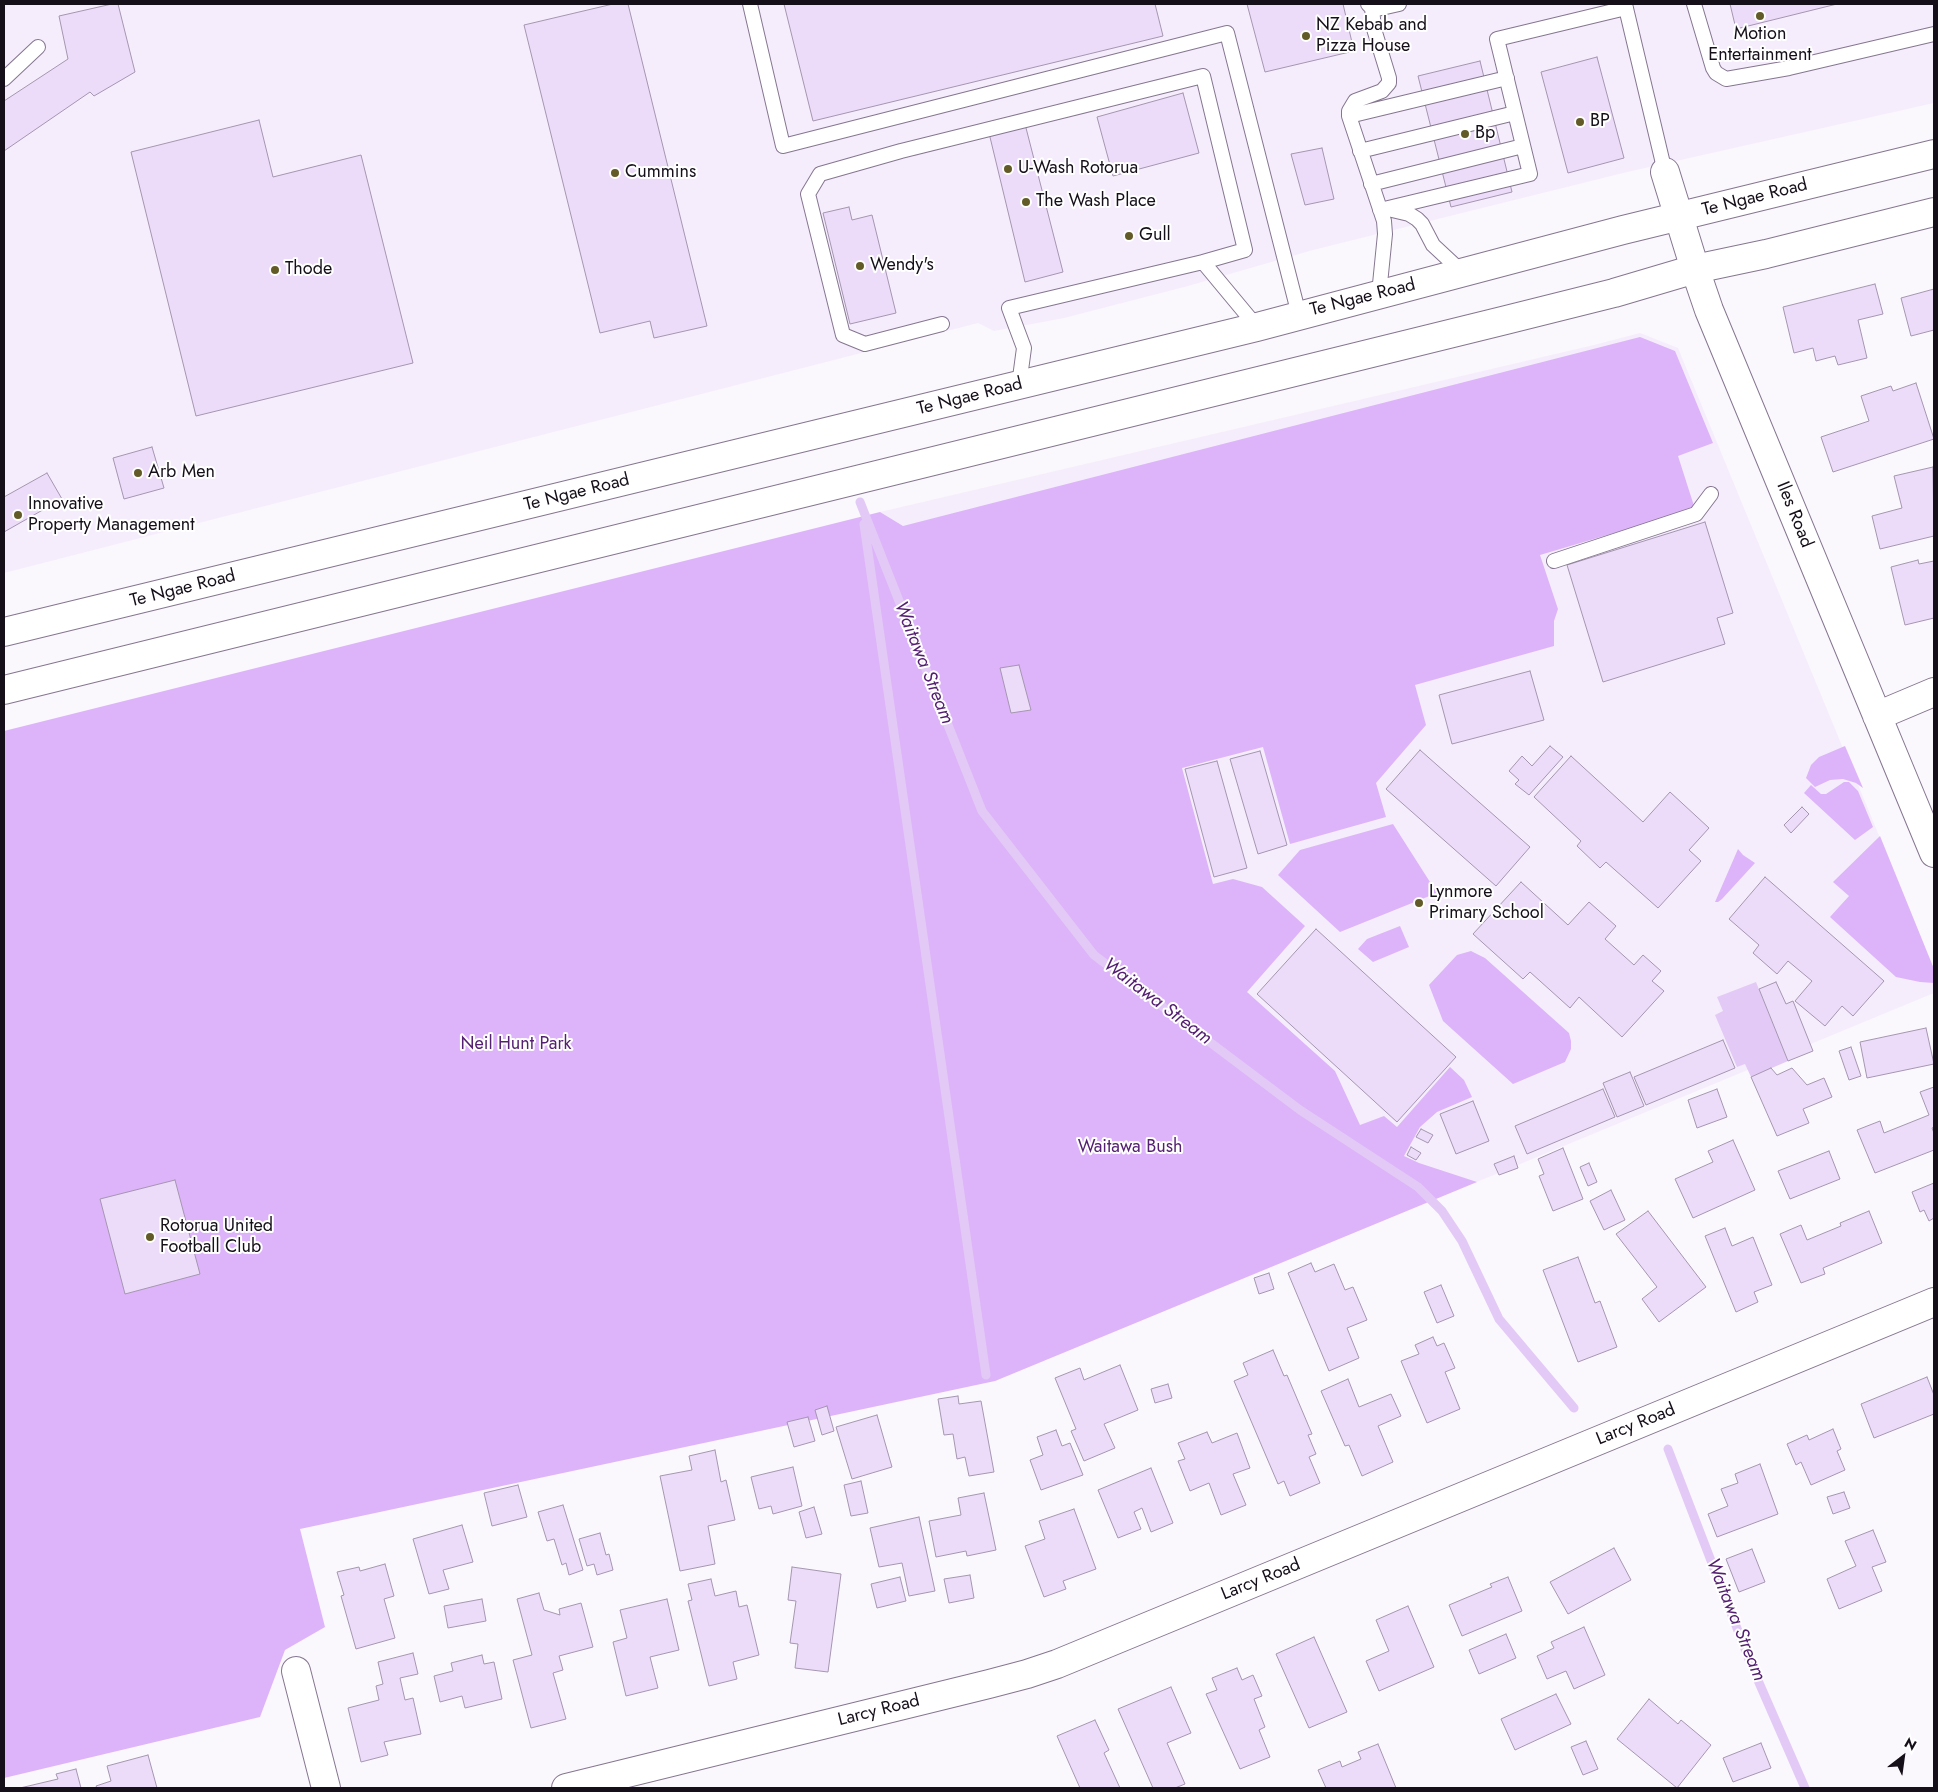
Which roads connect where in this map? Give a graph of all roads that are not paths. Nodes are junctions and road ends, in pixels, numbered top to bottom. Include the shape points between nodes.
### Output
1 (750, 4) edge
2 (1399, 4) edge
3 (1694, 4) edge
4 (1370, 6) edge
5 (1626, 6) edge
6 (1934, 34) edge
7 (38, 47) dead end
8 (1507, 78) junction
9 (4, 79) edge
10 (1515, 113) junction
11 (1349, 116) junction
12 (1523, 146) junction
13 (1360, 151) junction
14 (1934, 154) edge
15 (1665, 172) joint
16 (1371, 184) junction
17 (1380, 210) junction
18 (1934, 212) edge
19 (1679, 217) junction
20 (1203, 262) junction
21 (1695, 269) junction
22 (1462, 272) junction
23 (1379, 294) junction
24 (1299, 315) junction
25 (942, 324) dead end
26 (1257, 326) junction
27 (1019, 385) junction
28 (1711, 494) dead end
29 (1554, 561) dead end
30 (4, 632) edge
31 (4, 690) edge
32 (1934, 692) edge
33 (1877, 716) junction
34 (1934, 853) edge
35 (1934, 1302) edge
36 (296, 1671) dead end
37 (326, 1788) edge
38 (566, 1788) edge

1 - 24 lane via 783,146 1227,33
2 - 4 lane via 1377,9
3 - 6 lane via 1712,68 1726,80
4 - 11 lane via 1390,78 1382,91 1355,101
5 - 8 lane via 1498,39
5 - 15 lane
7 - 9 lane
8 - 10 lane
8 - 11 lane
10 - 12 lane
10 - 13 lane
11 - 13 lane
12 - 16 lane
12 - 17 lane via 1530,174
13 - 16 lane
14 - 19 main road, Te Ngae Road
15 - 19 main road, Iles Road
16 - 17 lane
17 - 22 lane via 1399,211 1417,219 1433,245
17 - 23 lane via 1385,234
18 - 21 main road
19 - 21 main road, Iles Road
19 - 22 main road, Te Ngae Road
20 - 25 lane via 1244,250 1202,76 820,174 808,194 842,335 865,344
20 - 26 lane
20 - 27 lane via 1009,308 1024,348
21 - 31 main road via 1506,320
21 - 33 main road, Iles Road
22 - 23 main road, Te Ngae Road
23 - 24 main road, Te Ngae Road
24 - 26 main road, Te Ngae Road
26 - 27 main road, Te Ngae Road
27 - 30 main road, Te Ngae Road
28 - 29 lane via 1696,514
32 - 33 main road
33 - 34 main road, Iles Road
35 - 38 main road, Larcy Road via 1050,1666 989,1684
36 - 37 main road

